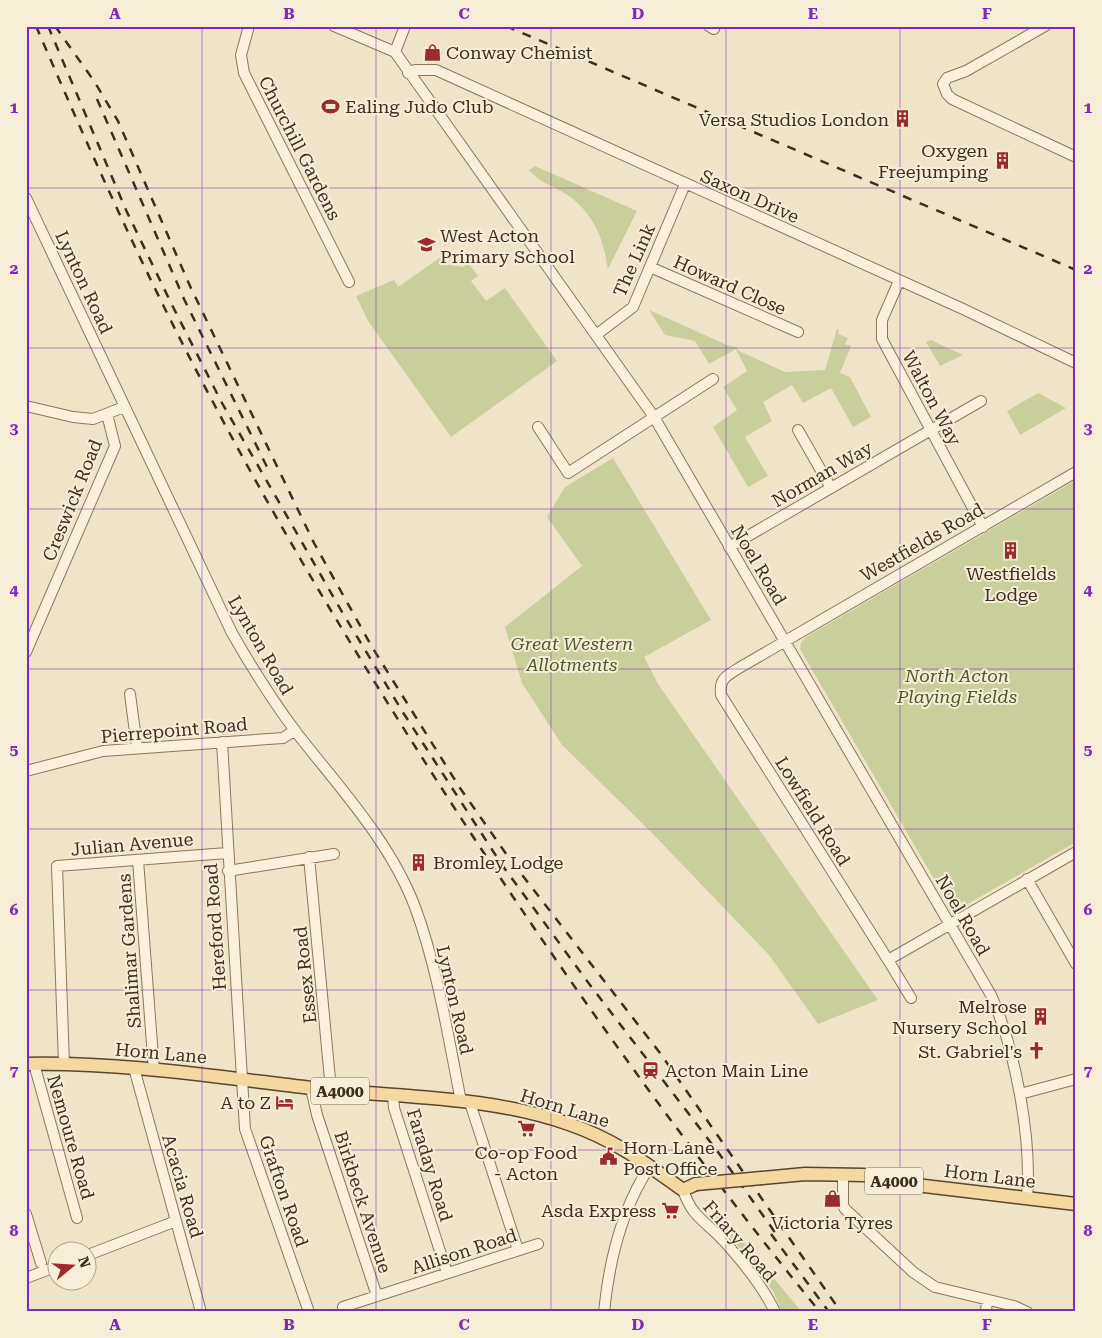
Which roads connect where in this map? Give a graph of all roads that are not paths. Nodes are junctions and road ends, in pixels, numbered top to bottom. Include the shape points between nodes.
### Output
1 (248, 26) edge
2 (334, 26) edge
3 (405, 26) edge
4 (710, 26) edge
5 (715, 26) edge
6 (1045, 26) edge
7 (395, 52) junction
8 (408, 73) junction
9 (1076, 157) edge
10 (685, 184) junction
11 (26, 198) edge
12 (650, 267) junction
13 (899, 281) junction
14 (349, 282) dead end
15 (798, 332) dead end
16 (596, 335) junction
17 (1076, 363) edge
18 (713, 378) dead end
19 (981, 401) dead end
20 (26, 406) edge
21 (124, 407) junction
22 (106, 414) junction
23 (654, 417) junction
24 (538, 427) dead end
25 (798, 430) dead end
26 (931, 430) junction
27 (1076, 472) edge
28 (831, 488) junction
29 (982, 527) junction
30 (729, 546) junction
31 (786, 641) junction
32 (26, 652) edge
33 (130, 694) dead end
34 (295, 730) junction
35 (222, 742) junction
36 (137, 747) junction
37 (26, 772) edge
38 (1076, 852) edge
39 (227, 853) junction
40 (334, 854) dead end
41 (309, 857) junction
42 (138, 860) junction
43 (228, 871) junction
44 (1027, 879) junction
45 (949, 924) junction
46 (888, 960) junction
47 (1076, 964) edge
48 (911, 998) dead end
49 (30, 1064) edge
50 (64, 1064) junction
51 (134, 1068) junction
52 (154, 1070) junction
53 (242, 1079) junction
54 (1076, 1079) edge
55 (311, 1088) junction
56 (331, 1090) junction
57 (1020, 1094) junction
58 (392, 1095) junction
59 (466, 1102) junction
60 (650, 1166) junction
61 (843, 1174) junction
62 (683, 1190) junction
63 (1026, 1198) junction
64 (1076, 1204) edge
65 (26, 1214) edge
66 (77, 1218) dead end
67 (176, 1221) junction
68 (538, 1244) dead end
69 (518, 1250) junction
70 (98, 1251) edge
71 (41, 1263) dead end
72 (48, 1270) edge
73 (446, 1273) junction
74 (26, 1278) edge
75 (376, 1296) junction
76 (986, 1300) junction
77 (343, 1307) dead end
78 (201, 1312) edge
79 (309, 1312) edge
80 (604, 1312) edge
81 (775, 1312) edge
82 (986, 1312) edge
83 (1027, 1312) edge

1 - 14 street, Churchill Gardens via 241,55 244,73
2 - 7 street
3 - 7 street
4 - 5 street via 714,29
6 - 9 street via 966,71 947,78 943,84 952,99
7 - 8 street, Noel Road
8 - 10 street, Saxon Drive via 436,70
8 - 16 street, Noel Road
10 - 12 street, The Link
10 - 13 street, Saxon Drive
11 - 21 street, Lynton Road
12 - 15 street, Howard Close
12 - 16 street, The Link via 633,307
13 - 17 street, Saxon Drive
13 - 26 street, Walton Way via 882,320 881,334
16 - 23 street, Noel Road
18 - 23 street
19 - 26 street, Norman Way
20 - 22 street via 78,418 94,419
21 - 22 street
21 - 34 street, Lynton Road via 232,634 268,694
22 - 32 street, Creswick Road via 115,446
23 - 24 street via 568,473
23 - 30 street, Noel Road
25 - 28 street
26 - 28 street, Norman Way
26 - 29 street, Walton Way
27 - 29 street, Westfields Road
28 - 30 street, Norman Way
29 - 31 street, Westfields Road
30 - 31 street, Noel Road
31 - 45 street, Noel Road
31 - 46 street, Lowfield Road via 724,678 720,685 721,695
33 - 36 street
34 - 35 street, Pierrepoint Road via 283,738
34 - 59 street, Lynton Road via 361,815 390,859 414,906 435,974
35 - 36 street, Pierrepoint Road
35 - 39 street, Hereford Road
36 - 37 street, Pierrepoint Road via 103,751
38 - 44 street
39 - 42 street, Julian Avenue
39 - 43 street, Hereford Road
40 - 41 street
41 - 43 street
41 - 56 street, Essex Road
42 - 50 street, Julian Avenue via 57,866
42 - 52 street, Shalimar Gardens
43 - 53 street, Hereford Road
44 - 45 street
44 - 47 street
45 - 46 street
45 - 57 street, Noel Road via 997,1009
46 - 48 street, Lowfield Road
49 - 50 main road, Horn Lane / A4000
49 - 66 street, Nemoure Road
50 - 51 main road, Horn Lane / A4000
51 - 52 main road, Horn Lane / A4000
51 - 67 street, Acacia Road
52 - 53 main road, Horn Lane / A4000
53 - 55 main road, Horn Lane / A4000
53 - 79 street, Grafton Road via 245,1129
54 - 57 street
55 - 56 main road, Horn Lane / A4000
55 - 75 street, Birkbeck Avenue
56 - 58 main road, Horn Lane / A4000
57 - 63 street, Noel Road via 1026,1145
58 - 59 main road, Horn Lane / A4000
58 - 73 street, Faraday Road
59 - 60 main road, Horn Lane / A4000 via 520,1110 568,1124 610,1140
59 - 69 street, Lynton Road
60 - 62 main road, Horn Lane / A4000
60 - 80 street via 639,1182 612,1257
61 - 62 main road, Horn Lane / A4000, bridge via 805,1174 696,1184
61 - 63 main road, Horn Lane / A4000
61 - 76 street via 845,1209 913,1272 935,1287
62 - 81 street, Friary Road via 690,1208 742,1263 769,1298
63 - 64 main road, Horn Lane / A4000
65 - 71 street
67 - 70 street
67 - 78 street, Acacia Road
68 - 69 street, Allison Road
69 - 73 street, Allison Road
72 - 74 street
73 - 75 street, Allison Road
75 - 77 street, Allison Road
76 - 82 street
76 - 83 street

